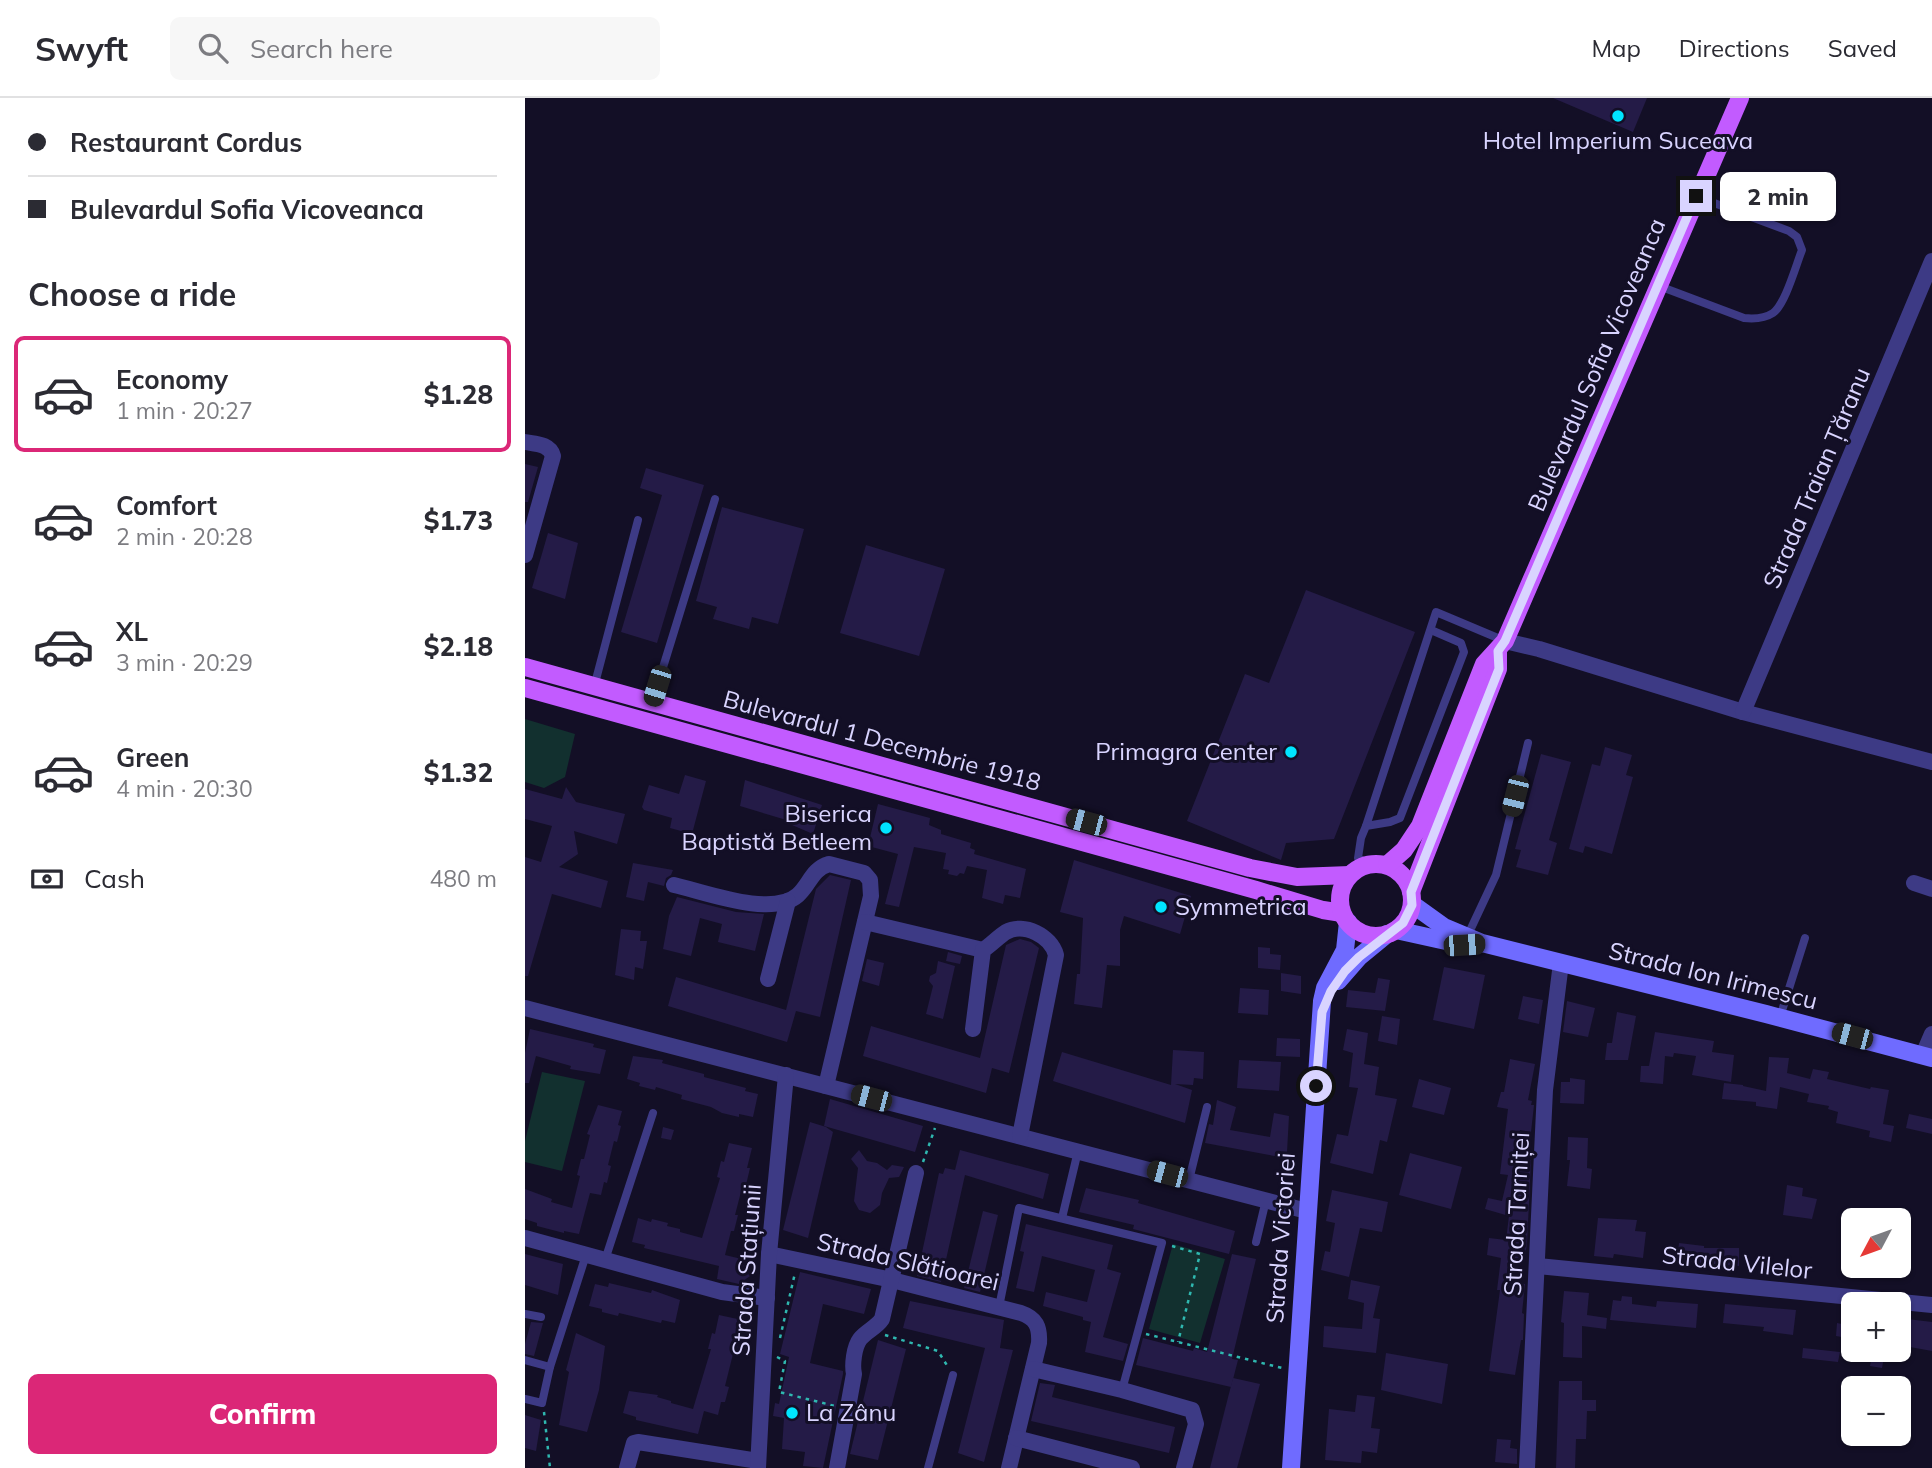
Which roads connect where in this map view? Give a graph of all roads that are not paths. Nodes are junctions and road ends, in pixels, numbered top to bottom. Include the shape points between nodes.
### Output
1 (1740, 98) edge
2 (1696, 196) junction
3 (1932, 261) edge
4 (1659, 286) junction
5 (525, 442) edge
6 (715, 499) dead end
7 (638, 520) dead end
8 (525, 555) edge
9 (1431, 630) junction
10 (1501, 646) junction
11 (525, 667) edge
12 (594, 687) junction
13 (525, 688) edge
14 (652, 703) junction
15 (1743, 712) junction
16 (1528, 743) dead end
17 (1932, 762) edge
18 (1366, 826) junction
19 (1368, 864) junction
20 (1387, 865) junction
21 (1350, 875) junction
22 (1914, 883) dead end
23 (674, 885) dead end
24 (1932, 889) edge
25 (1412, 898) junction
26 (788, 901) junction
27 (1345, 917) junction
28 (865, 922) junction
29 (1392, 932) junction
30 (1805, 937) dead end
31 (1471, 942) junction
32 (983, 950) junction
33 (1561, 963) junction
34 (768, 979) dead end
35 (525, 1008) edge
36 (1322, 1012) junction
37 (1780, 1017) junction
38 (973, 1029) dead end
39 (1932, 1034) edge
40 (1928, 1056) edge
41 (786, 1076) junction
42 (826, 1086) junction
43 (1207, 1107) dead end
44 (653, 1112) dead end
45 (1020, 1136) junction
46 (1079, 1151) junction
47 (916, 1173) road end
48 (1189, 1180) junction
49 (1266, 1200) junction
50 (1307, 1211) junction
51 (1062, 1218) junction
52 (525, 1238) edge
53 (1256, 1242) dead end
54 (769, 1254) junction
55 (586, 1255) junction
56 (605, 1260) junction
57 (1538, 1266) junction
58 (892, 1280) junction
59 (767, 1297) junction
60 (1932, 1305) edge
61 (999, 1307) junction
62 (525, 1314) edge
63 (541, 1317) dead end
64 (525, 1360) edge
65 (550, 1367) junction
66 (1033, 1369) junction
67 (953, 1375) road end
68 (1122, 1390) junction
69 (525, 1399) edge
70 (1016, 1438) junction
71 (1082, 1462) edge
72 (758, 1465) edge
73 (627, 1468) edge
74 (837, 1468) edge
75 (928, 1468) edge
76 (1009, 1468) edge
77 (1132, 1468) edge
78 (1184, 1468) edge
79 (1291, 1468) edge
80 (1527, 1468) edge

1 - 2 main road, Bulevardul Sofia Vicoveanca
2 - 4 main road, Bulevardul Sofia Vicoveanca
2 - 4 lane via 1797,237 1802,250 1779,306 1758,319 1744,318
3 - 15 street, Strada Traian Țăranu
4 - 10 main road, Bulevardul Sofia Vicoveanca
5 - 8 street via 547,447 553,456
6 - 14 lane
7 - 12 lane
9 - 10 lane via 1436,612
9 - 18 lane
9 - 18 lane via 1461,643 1464,652 1400,818
10 - 15 street via 1539,649
10 - 20 main road, Bulevardul Sofia Vicoveanca via 1484,664 1420,826
10 - 25 main road, Bulevardul Sofia Vicoveanca via 1499,669
11 - 12 main road, Bulevardul 1 Decembrie 1918
12 - 14 main road, Bulevardul 1 Decembrie 1918
13 - 27 main road, Bulevardul 1 Decembrie 1918
14 - 21 main road, Bulevardul 1 Decembrie 1918 via 1250,868 1297,877
15 - 17 street
16 - 31 lane via 1496,875
18 - 19 lane via 1358,858
19 - 20 main road
19 - 21 main road
20 - 25 main road via 1407,880
21 - 27 main road via 1340,893
22 - 24 street
23 - 26 street via 758,905
25 - 29 main road via 1403,923
25 - 31 street, Strada Ion Irimescu via 1422,914
26 - 28 street via 799,895 816,870 835,864 864,873 870,880
26 - 34 street
27 - 29 main road via 1365,934
27 - 36 street, Strada Victoriei via 1348,939 1323,994
28 - 32 street
28 - 42 street
29 - 31 street, Strada Ion Irimescu
29 - 36 street, Strada Victoriei via 1345,971
30 - 37 lane
31 - 33 street, Strada Ion Irimescu
32 - 38 street
32 - 45 street via 1017,928 1041,934 1056,955
33 - 37 street, Strada Ion Irimescu
33 - 57 street, Strada Tarniței via 1545,1090
35 - 41 street
36 - 50 street, Strada Victoriei
37 - 40 street, Strada Ion Irimescu
39 - 40 street
41 - 42 street
41 - 54 street, Strada Stațiunii
42 - 45 street
43 - 48 lane
44 - 56 lane
45 - 46 street
46 - 48 street
46 - 51 lane
47 - 58 street
48 - 49 street
49 - 50 street
49 - 53 lane
50 - 79 street, Strada Victoriei
51 - 61 lane via 1019,1208
51 - 68 lane via 1162,1243
52 - 55 street
54 - 58 street, Strada Slătioarei
54 - 59 street, Strada Stațiunii
55 - 56 street
55 - 65 lane
56 - 59 street via 722,1292
57 - 60 street, Strada Vilelor
57 - 80 street, Strada Tarniței
58 - 61 street, Strada Slătioarei
58 - 74 street via 881,1319 860,1339 852,1366
59 - 72 street, Strada Stațiunii
61 - 66 street, Strada Slătioarei via 1034,1320 1040,1334
62 - 63 lane
64 - 65 lane
65 - 69 lane via 542,1404
66 - 68 street
66 - 70 street
67 - 75 lane
68 - 78 street via 1192,1410 1196,1424
70 - 71 street
70 - 76 street
71 - 77 street
72 - 73 street via 638,1442 631,1448

